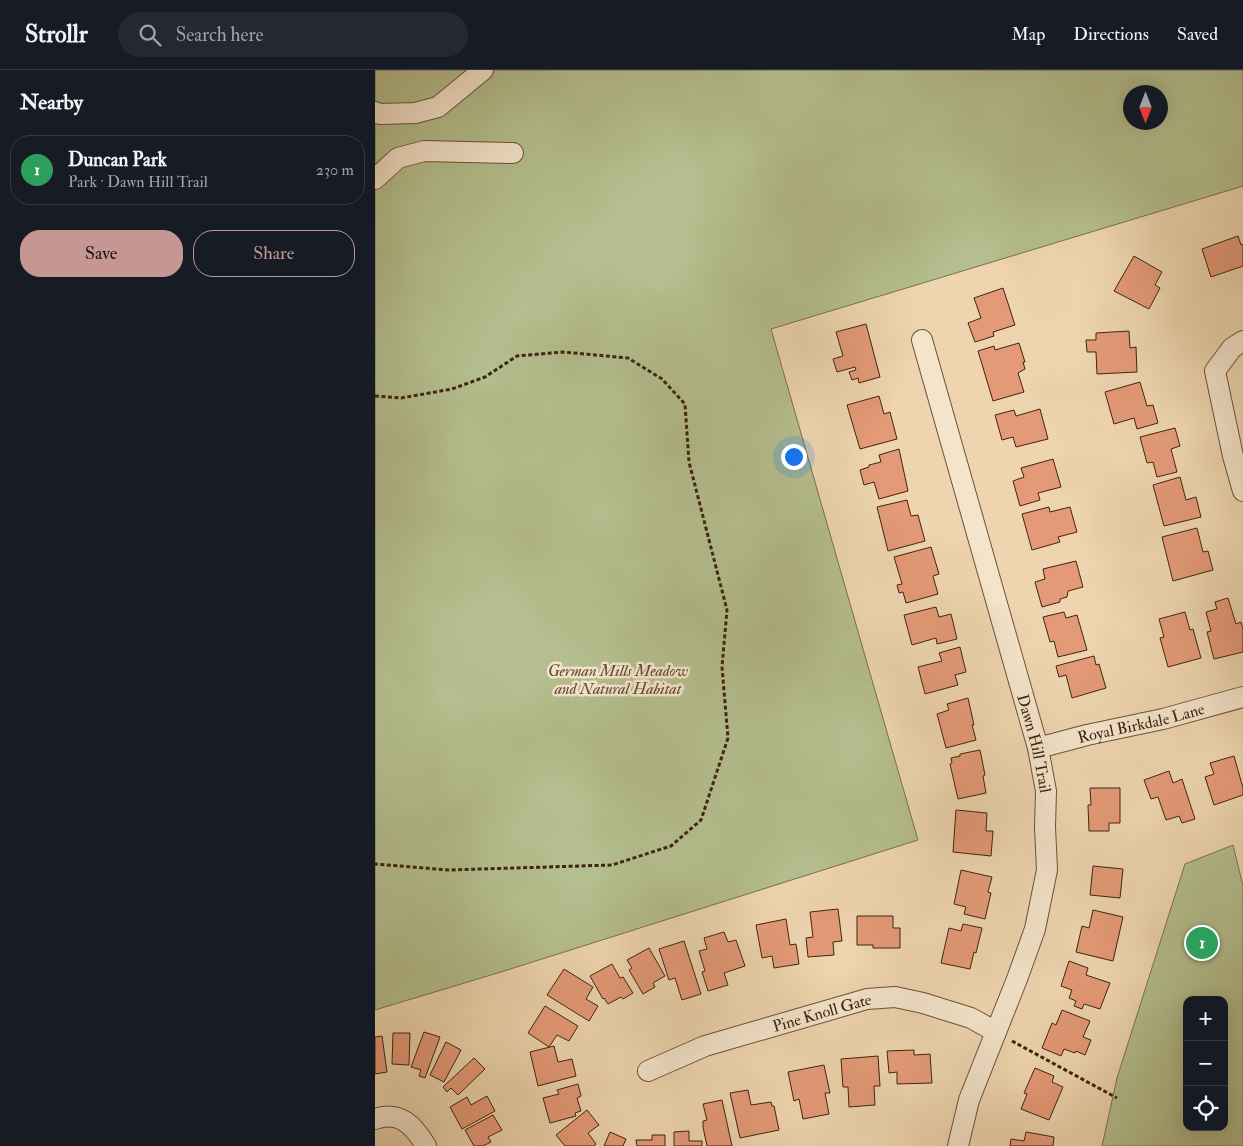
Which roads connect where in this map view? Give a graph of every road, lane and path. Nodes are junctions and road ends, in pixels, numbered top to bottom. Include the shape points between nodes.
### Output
1 (481, 71) edge
2 (375, 112) edge
3 (513, 153) dead end
4 (375, 179) edge
5 (922, 340) dead end
6 (1243, 341) edge
7 (375, 396) edge
8 (1243, 491) edge
9 (1243, 697) edge
10 (1038, 748) junction
11 (375, 864) edge
12 (996, 1032) junction
13 (648, 1071) dead end
14 (1117, 1098) dead end
15 (375, 1119) edge
16 (426, 1146) edge
17 (958, 1146) edge

1 - 2 street via 439,107 415,113
3 - 4 street via 424,152 398,158
5 - 10 street, Dawn Hill Trail
6 - 8 street via 1233,348 1215,371
7 - 11 path via 401,398 452,389 485,378 517,356 563,352 628,358 662,379 685,404 689,462 727,610 722,667 728,738 701,820 671,846 612,865 449,870
9 - 10 street, Royal Birkdale Lane via 1163,720
10 - 12 street, Dawn Hill Trail via 1046,791 1047,870 1035,929
12 - 13 street, Pine Knoll Gate via 971,1018 923,1003 895,997 867,999 705,1046
12 - 14 path
12 - 17 street, Dawn Hill Trail via 969,1100
15 - 16 street via 388,1116 405,1121

